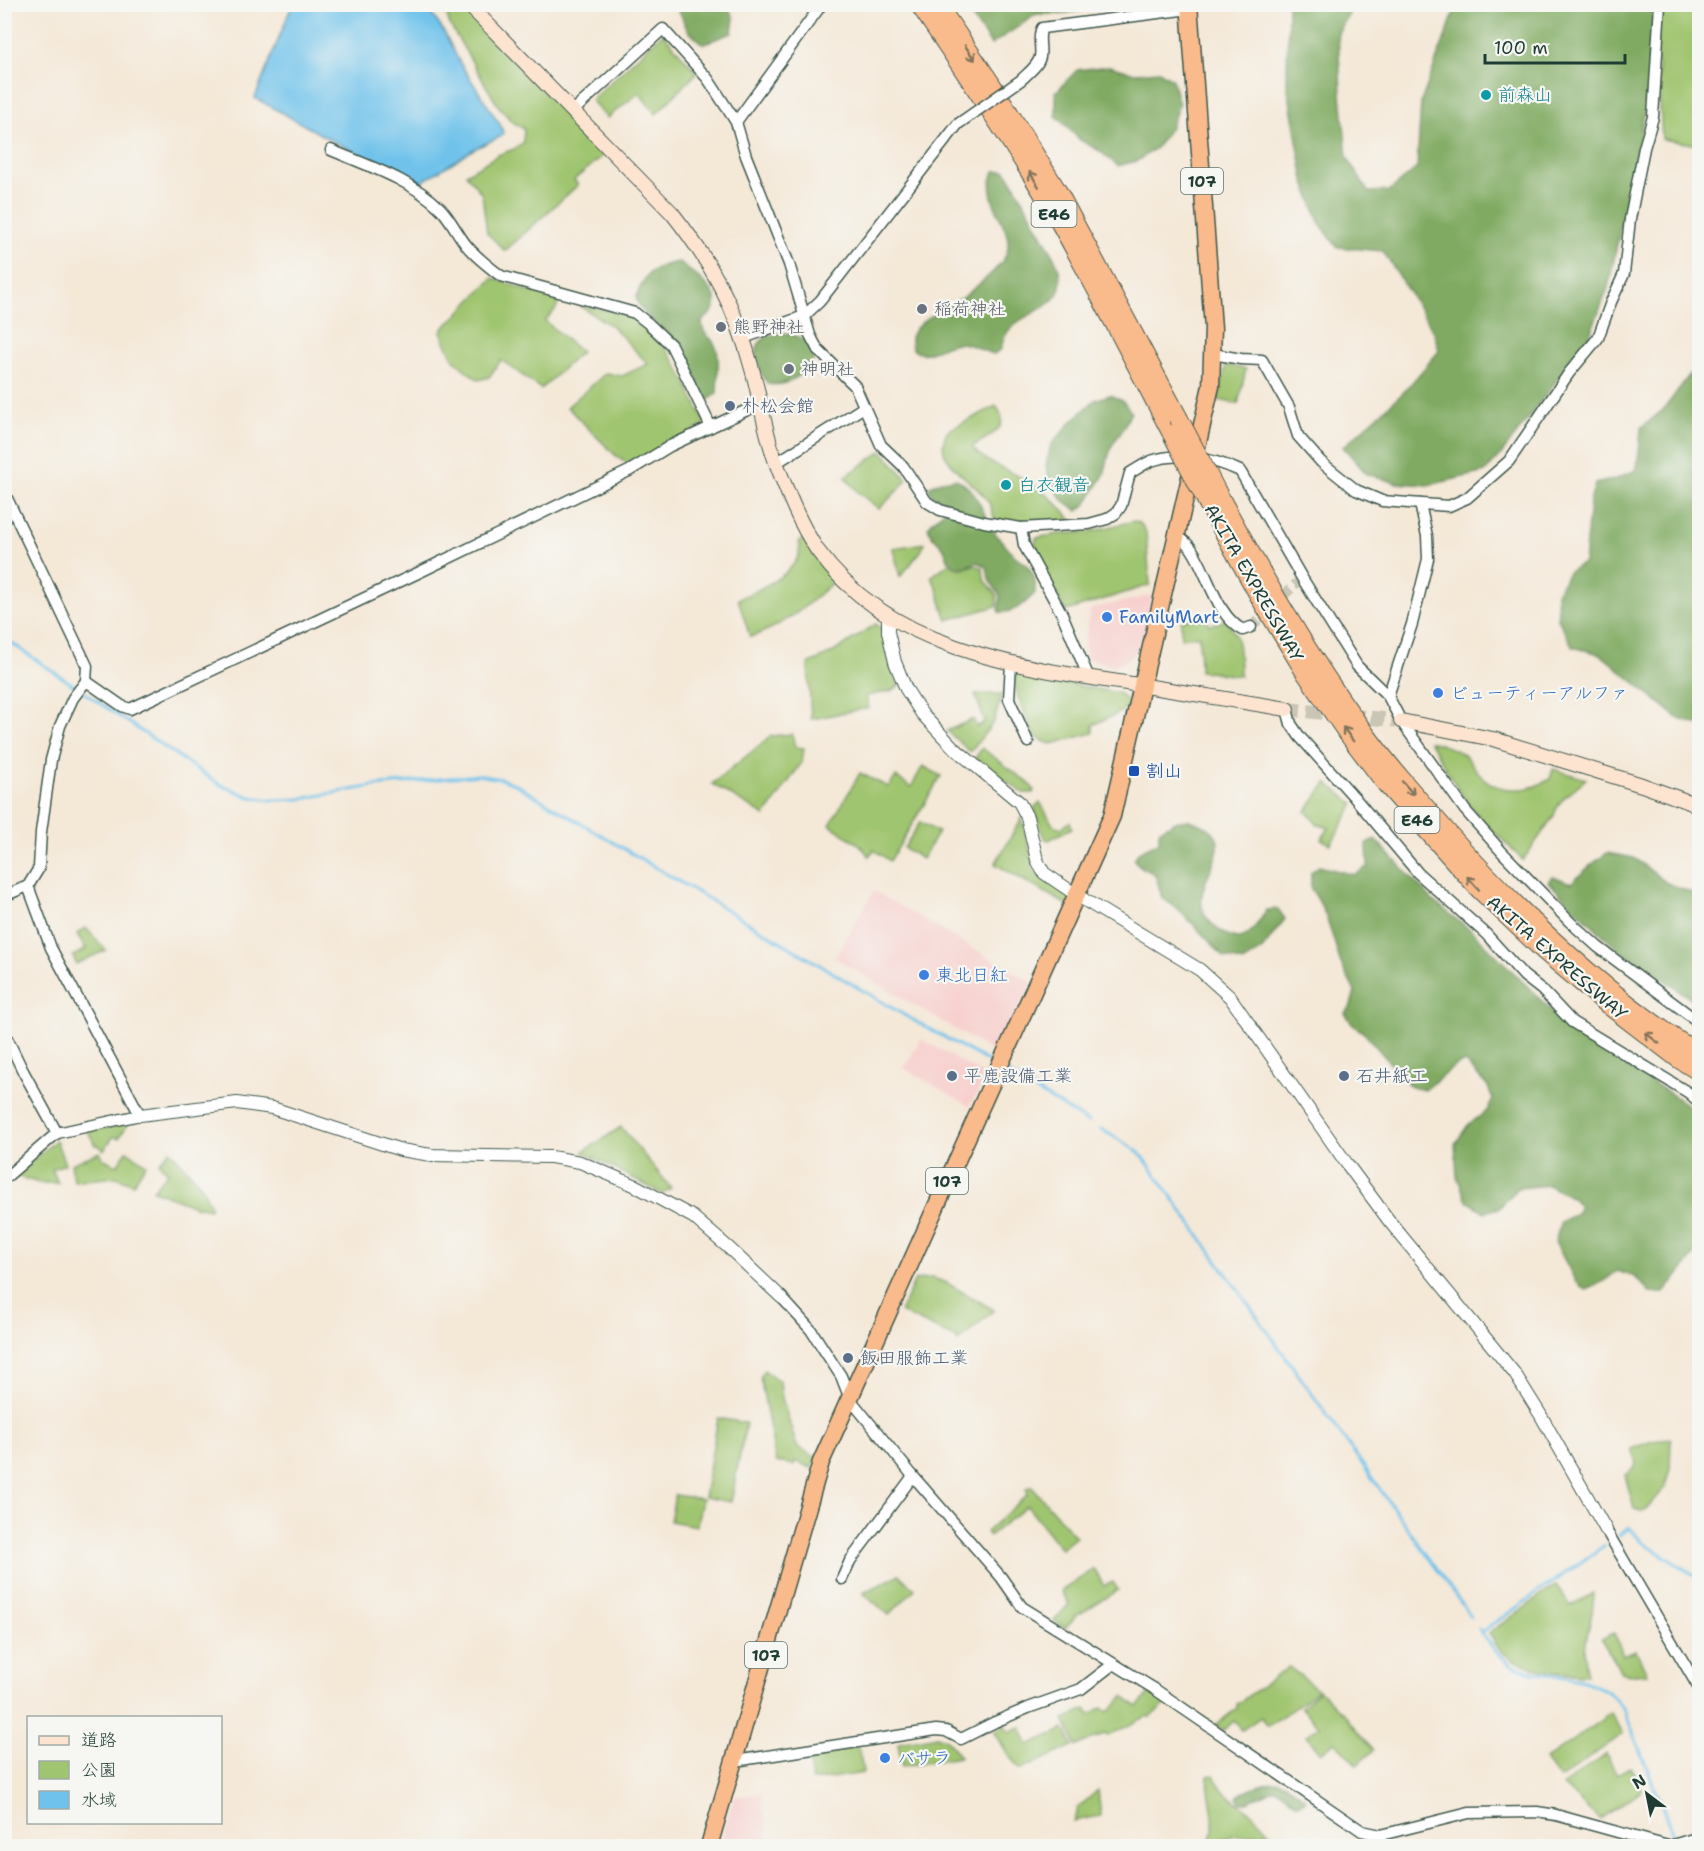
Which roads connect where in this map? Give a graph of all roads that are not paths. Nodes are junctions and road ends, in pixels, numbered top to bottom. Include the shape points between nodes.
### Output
1 (468, 4) edge
2 (822, 4) edge
3 (919, 4) edge
4 (937, 4) edge
5 (1660, 4) edge
6 (1189, 7) edge
7 (572, 112) junction
8 (736, 122) junction
9 (331, 150) dead end
10 (804, 316) junction
11 (744, 338) junction
12 (1213, 354) junction
13 (760, 404) junction
14 (864, 407) junction
15 (1175, 425) junction
16 (711, 427) junction
17 (1195, 458) junction
18 (776, 464) junction
19 (4, 492) edge
20 (1212, 498) junction
21 (1420, 504) junction
22 (1021, 528) junction
23 (1177, 536) junction
24 (888, 614) junction
25 (1251, 627) dead end
26 (1011, 663) junction
27 (1089, 678) junction
28 (85, 683) junction
29 (1141, 686) junction
30 (1388, 696) junction
31 (1287, 709) joint
32 (1401, 721) junction
33 (1028, 742) dead end
34 (1700, 806) edge
35 (28, 886) junction
36 (4, 896) edge
37 (1078, 896) junction
38 (1700, 1023) edge
39 (4, 1032) edge
40 (1700, 1055) edge
41 (1700, 1072) edge
42 (1700, 1103) edge
43 (140, 1115) junction
44 (57, 1133) junction
45 (4, 1179) edge
46 (782, 1298) joint
47 (850, 1399) junction
48 (913, 1476) junction
49 (1606, 1530) joint
50 (842, 1579) dead end
51 (1113, 1665) junction
52 (1700, 1690) edge
53 (735, 1761) junction
54 (1381, 1835) junction
55 (1700, 1837) edge
56 (709, 1846) edge
57 (1379, 1846) edge
58 (1670, 1846) edge

1 - 7 main road
2 - 8 street
15 -> 3 highway, AKITA EXPRESSWAY / E46 via 1046,199
4 -> 15 highway, AKITA EXPRESSWAY / E46 via 1058,192
5 - 21 street via 1653,117 1630,219 1624,274 1598,338 1509,461 1467,498 1449,506
6 - 10 street, bridge via 1042,28 1036,65 958,124 820,301
6 - 12 highway, 107
7 - 8 street via 663,29 708,79
7 - 11 main road via 693,239 720,283
8 - 10 street via 789,264
9 - 16 street via 403,181 431,199 467,246 501,276 635,313 671,345
10 - 11 street
10 - 14 street via 818,350 855,386
11 - 13 main road
12 - 17 highway, 107 via 1211,386
12 - 21 street via 1262,360 1289,407 1298,436 1321,462 1356,490 1383,501
13 - 16 street
13 - 18 main road
14 - 18 street
14 - 22 street via 881,445 903,466 927,502 940,510
15 - 20 highway, AKITA EXPRESSWAY / E46, bridge
16 - 28 street via 629,471 130,708
17 - 22 street via 1151,461 1130,473 1121,506 1107,519 1089,524
17 - 23 highway, 107
17 - 30 street via 1240,471 1357,666
18 - 24 main road via 818,551 850,586
19 - 28 street via 87,666
20 -> 40 highway, AKITA EXPRESSWAY / E46 via 1317,664 1396,775 1490,881 1552,941
41 -> 20 highway, AKITA EXPRESSWAY / E46 via 1607,1004 1543,950 1480,890 1386,784 1305,672 1263,603
21 - 30 street via 1428,559
22 - 27 street via 1024,545 1062,614
23 - 25 street via 1190,547 1235,626 1243,630
23 - 29 highway, 107
24 - 26 main road via 930,638
24 - 37 street via 896,662 906,689 922,714 953,747 1019,802 1044,873
26 - 27 main road
26 - 33 street via 1009,699
27 - 29 main road
28 - 35 street via 60,726 51,760 39,868
29 - 31 main road
29 - 37 highway, 107 via 1112,816
30 - 32 street
31 - 42 street via 1300,737 1418,873 1486,934 1572,1022
32 - 34 main road via 1492,739
32 - 38 street via 1465,810 1570,922
35 - 36 street
35 - 43 street via 51,948
37 - 47 highway, 107
37 - 49 street via 1200,970 1230,997 1390,1222 1515,1374
39 - 44 street
43 - 44 street
43 - 46 street via 237,1103 272,1108 401,1150 431,1155 551,1157 580,1162 693,1217
44 - 45 street
46 - 47 street via 811,1330 841,1376
47 - 48 street
47 - 53 highway, 107 via 821,1462
48 - 50 street via 850,1561
48 - 51 street via 1022,1607
49 - 52 street
51 - 53 street via 1081,1689 961,1739 936,1730
51 - 54 street via 1153,1688 1362,1831
53 - 56 highway, 107
54 - 57 street
54 - 58 street via 1469,1813 1537,1812
55 - 58 street

